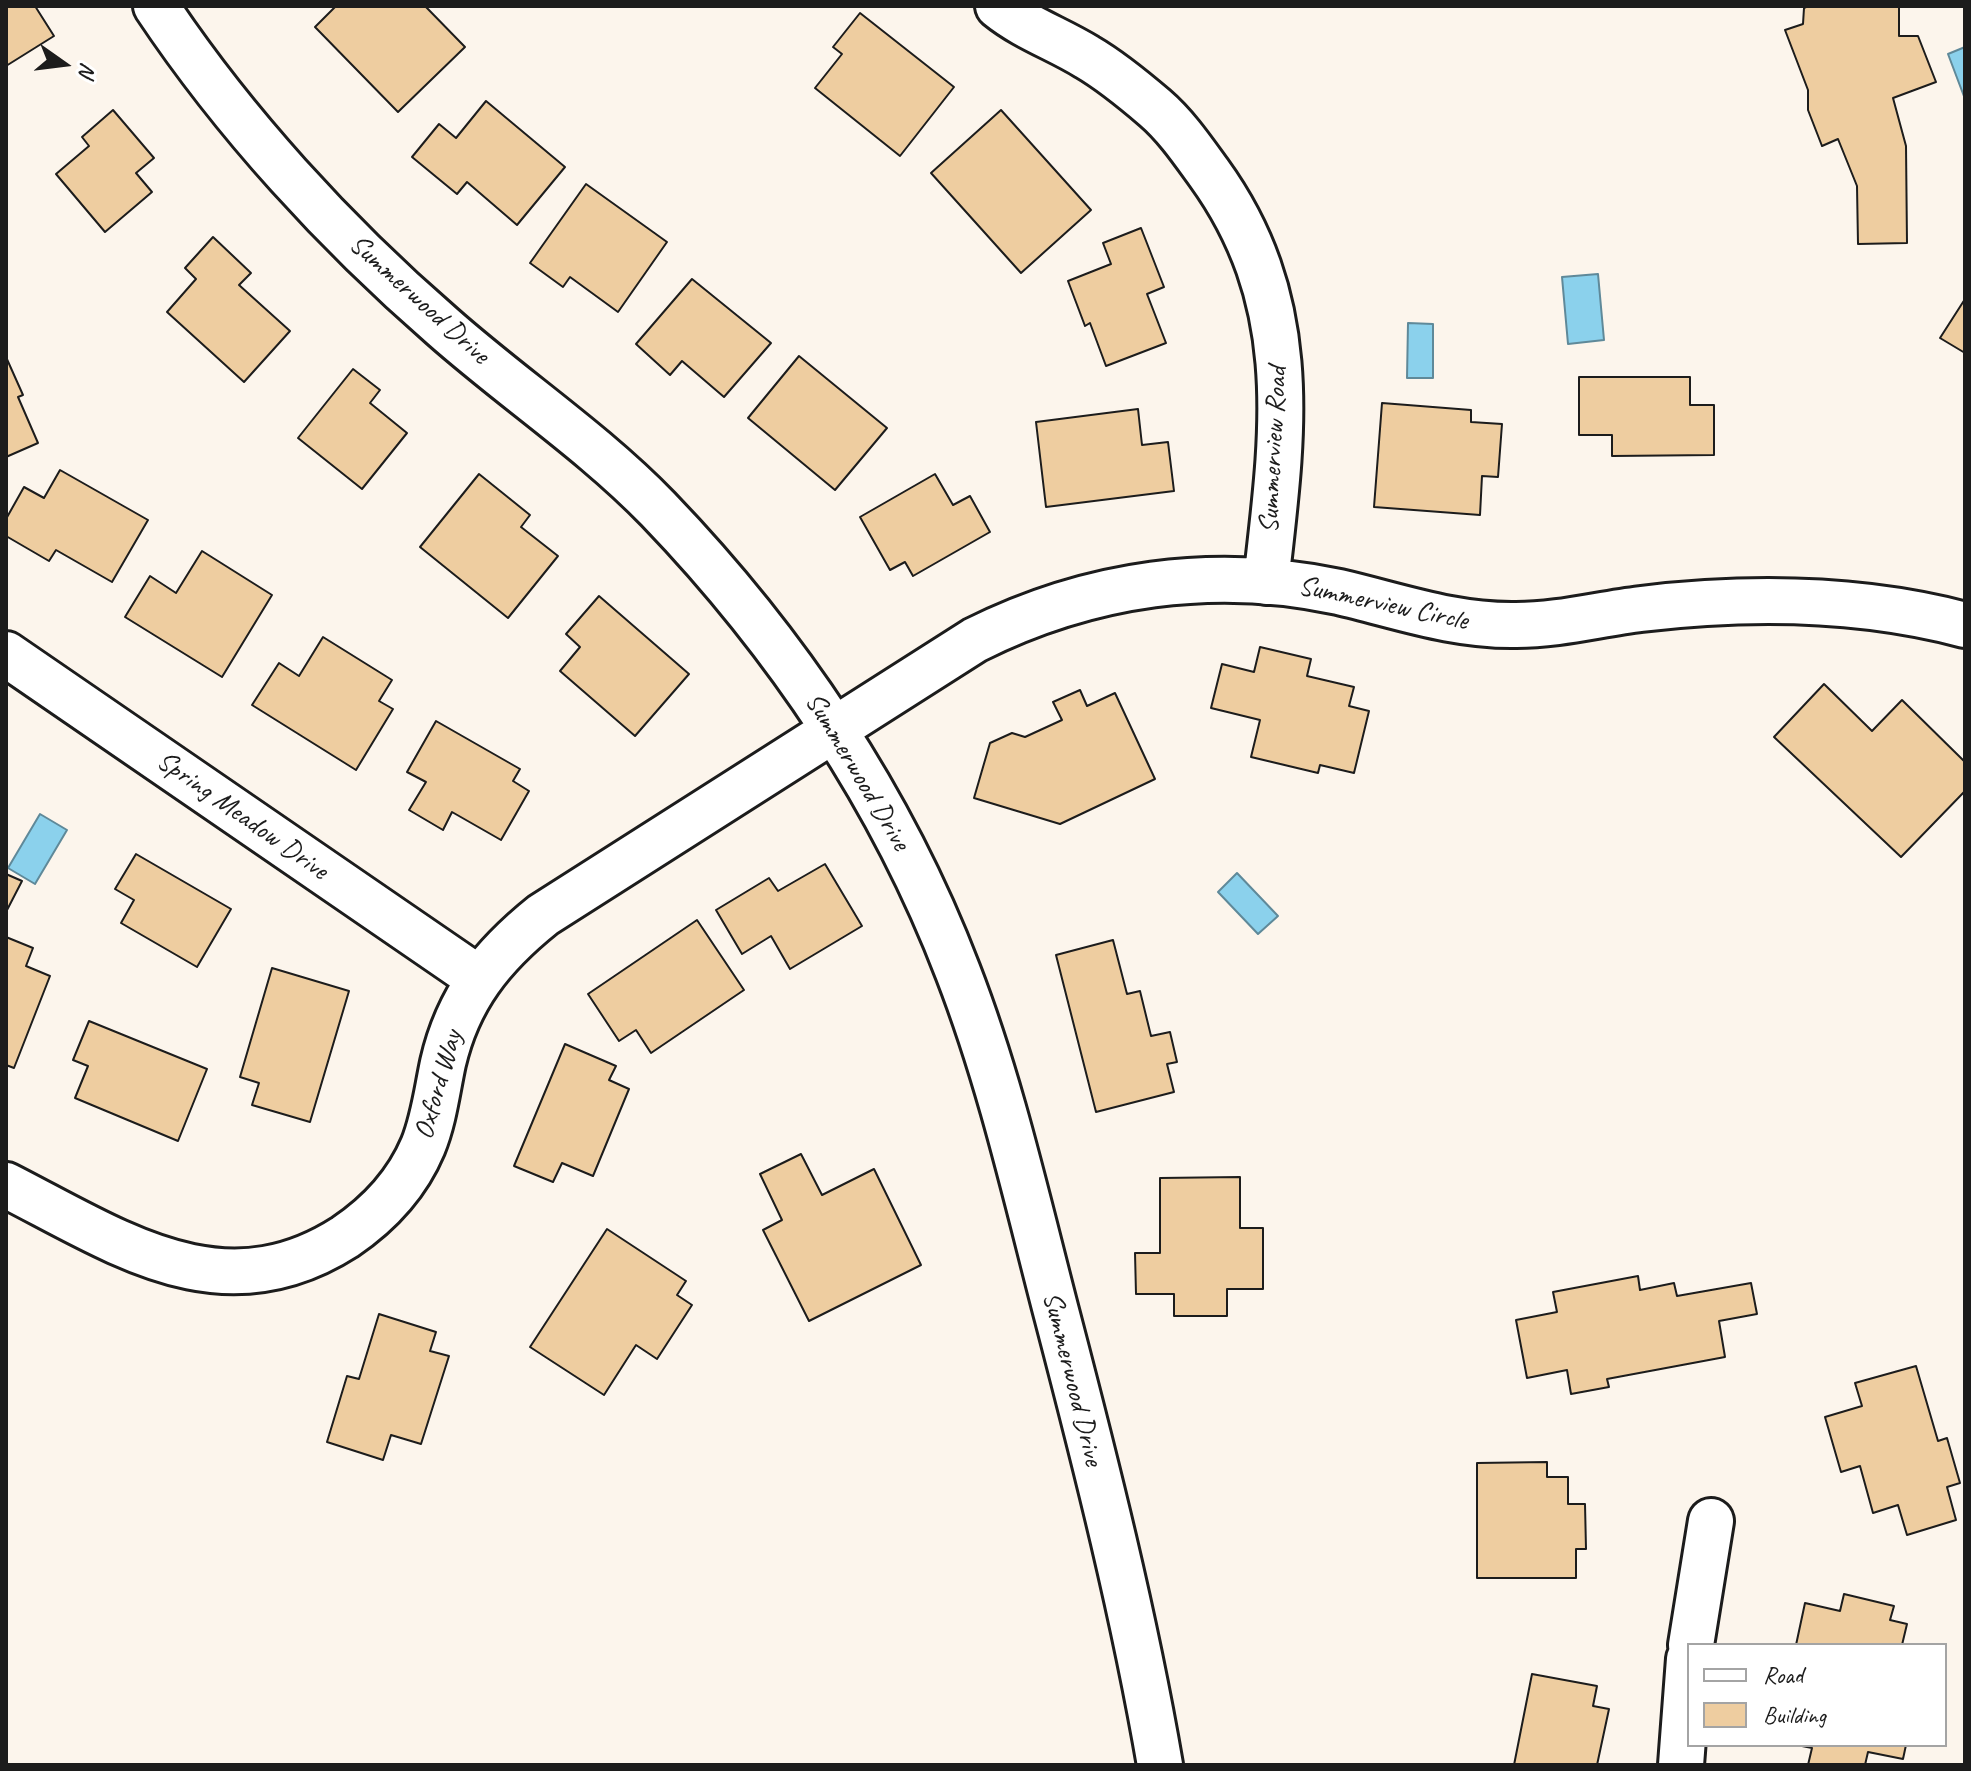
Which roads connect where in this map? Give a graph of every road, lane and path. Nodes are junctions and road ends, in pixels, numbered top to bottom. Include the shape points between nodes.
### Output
1 (156, 6) edge
2 (998, 6) edge
3 (1266, 582) junction
4 (1965, 625) edge
5 (6, 654) edge
6 (834, 729) junction
7 (478, 978) junction
8 (6, 1185) edge
9 (1711, 1521) dead end
10 (1691, 1643) edge
11 (1687, 1686) edge
12 (1160, 1765) edge
13 (1681, 1765) edge

1 - 6 street, Summerwood Drive via 220,93 360,250 441,326 592,447 654,505 758,620
2 - 3 street, Summerview Road via 1089,58 1159,111 1222,192 1245,233 1263,278 1283,391
3 - 4 street, Summerview Circle via 1474,624 1558,623 1639,609 1769,599 1865,606
3 - 6 street, Summerview Circle via 1150,583 1032,614 975,640
5 - 7 street, Spring Meadow Drive
6 - 7 street, Oxford Way via 543,915
6 - 12 street, Summerwood Drive via 932,908 982,1040 1079,1401
7 - 8 street, Oxford Way via 453,1029 433,1116 408,1176 362,1225 299,1260 232,1273 166,1263
9 - 10 street
11 - 13 street

